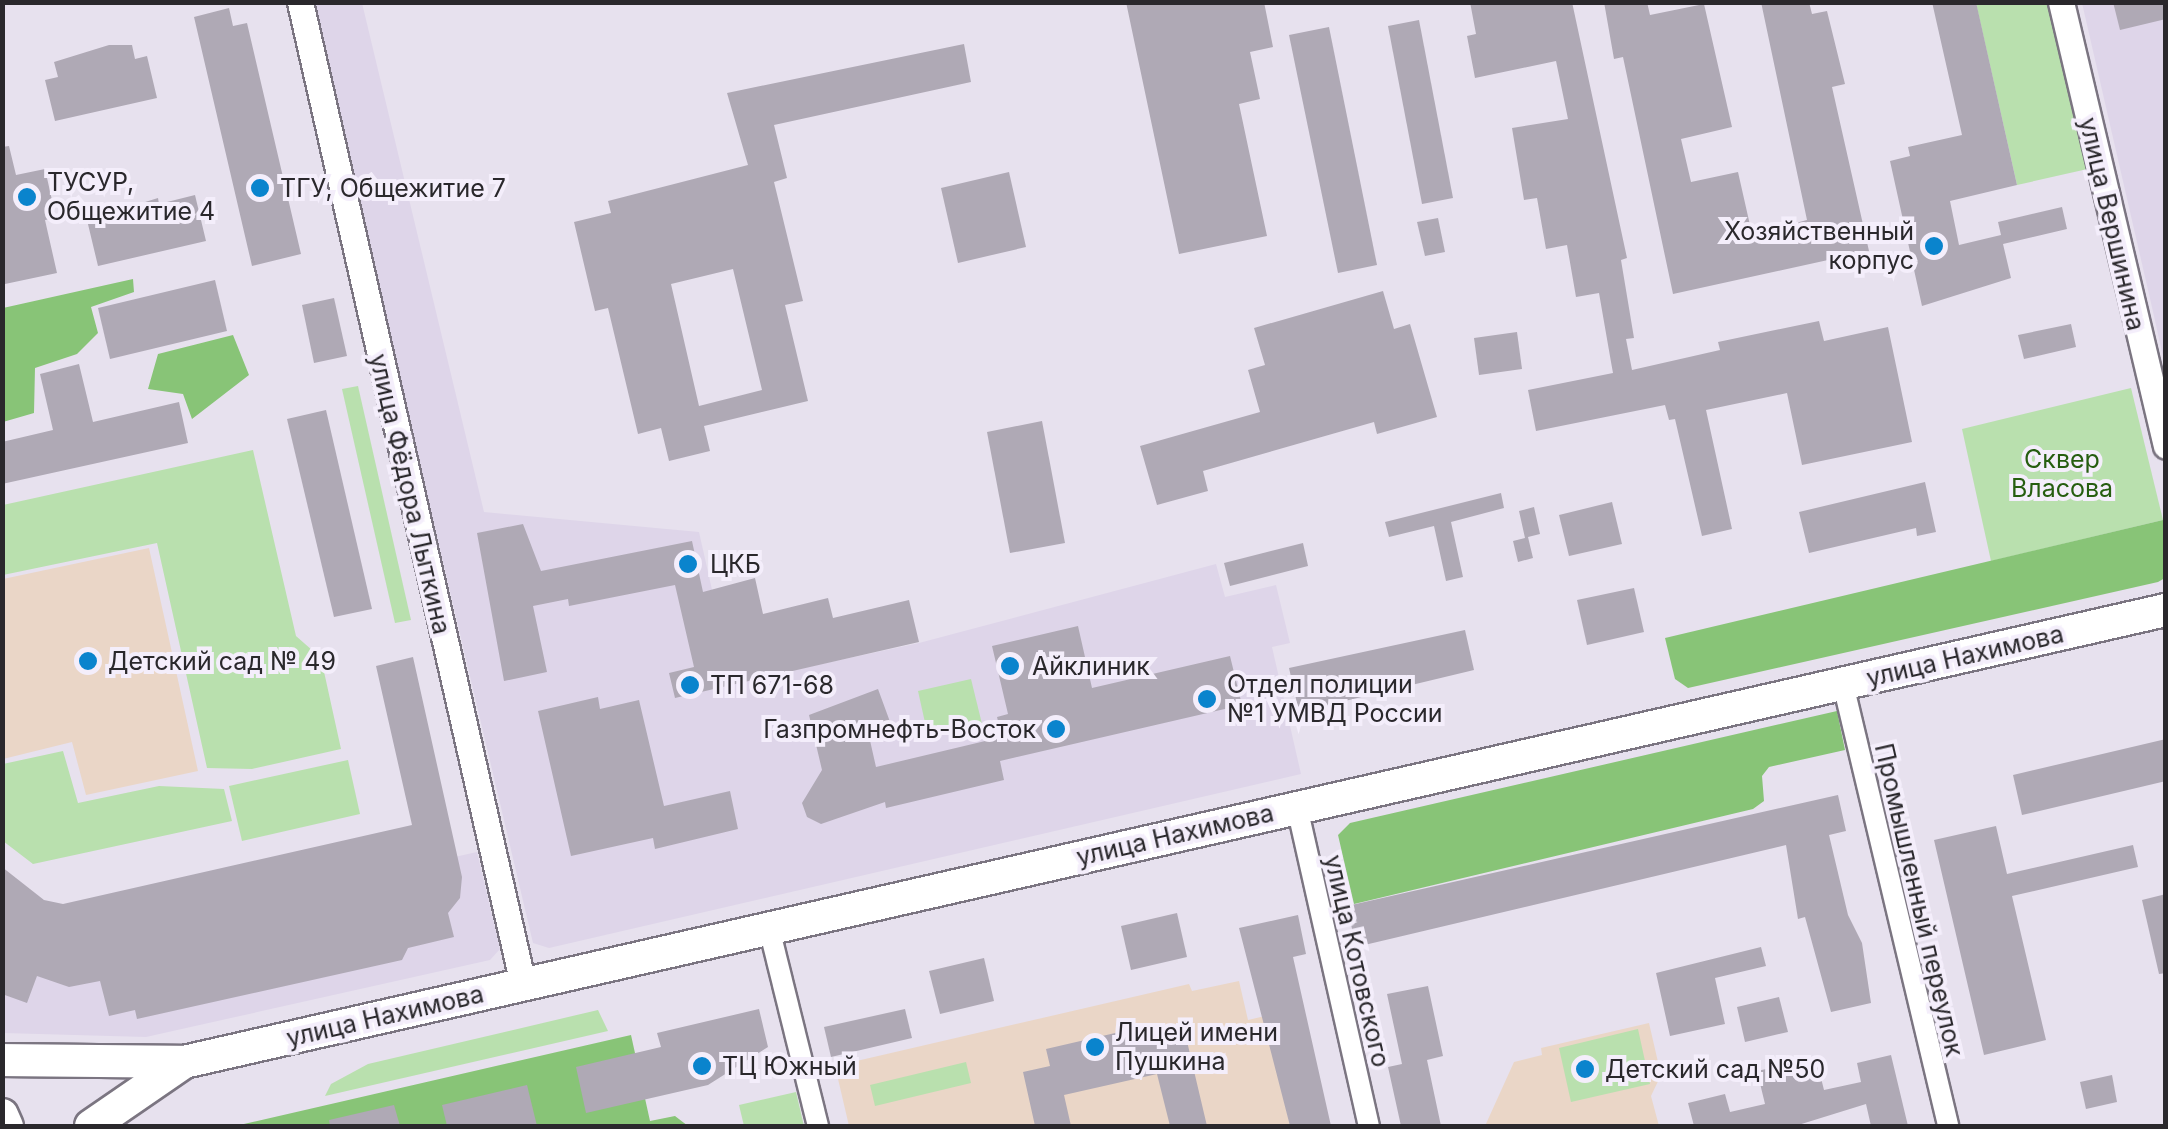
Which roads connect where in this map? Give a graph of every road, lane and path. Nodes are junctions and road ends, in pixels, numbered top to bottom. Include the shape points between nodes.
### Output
1 (300, 2) edge
2 (2061, 2) edge
3 (2166, 446) edge
4 (2166, 610) edge
5 (1843, 684) junction
6 (1297, 807) junction
7 (769, 928) junction
8 (523, 984) junction
9 (2, 1060) edge
10 (184, 1062) junction
11 (2, 1115) edge
12 (8, 1126) edge
13 (91, 1126) edge
14 (818, 1126) edge
15 (1369, 1126) edge
16 (1948, 1126) edge

1 - 8 street, улица Фёдора Лыткина
2 - 3 street, улица Вершинина
4 - 5 main road, улица Нахимова
5 - 6 main road, улица Нахимова
5 - 16 street, Промышленный переулок
6 - 7 main road, улица Нахимова
6 - 15 street, улица Котовского
7 - 8 main road, улица Нахимова
7 - 14 street
8 - 10 main road, улица Нахимова
9 - 10 main road, улица Нахимова
10 - 13 main road, улица Нахимова
11 - 12 main road

